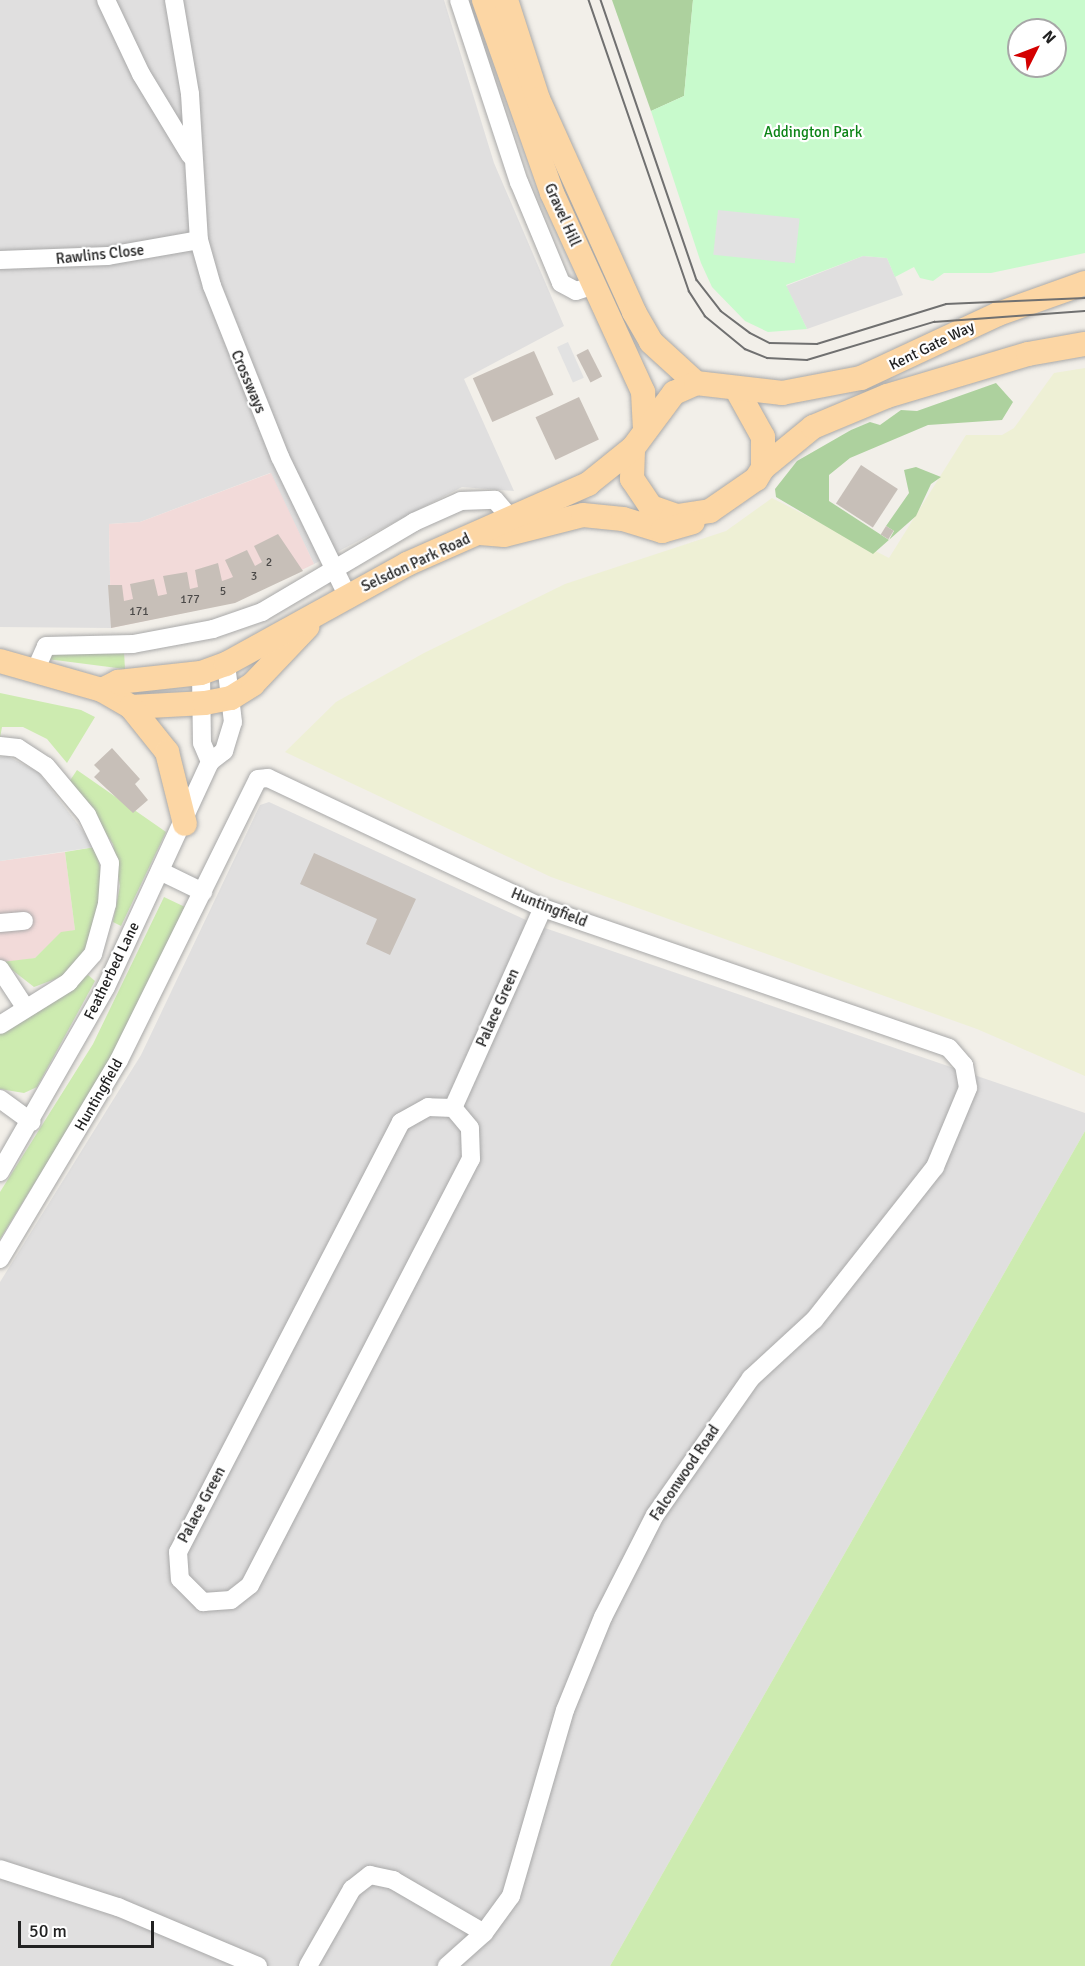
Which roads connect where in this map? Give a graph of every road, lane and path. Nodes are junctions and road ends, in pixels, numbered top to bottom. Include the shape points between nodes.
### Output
1 (106, 0) edge
2 (174, 0) edge
3 (459, 0) edge
4 (484, 0) edge
5 (506, 0) edge
6 (190, 156) junction
7 (199, 240) junction
8 (0, 260) edge
9 (1085, 284) edge
10 (588, 288) junction
11 (1085, 344) edge
12 (696, 383) junction
13 (738, 392) junction
14 (645, 426) junction
15 (633, 448) junction
16 (763, 468) junction
17 (710, 511) junction
18 (508, 515) junction
19 (480, 534) junction
20 (335, 572) junction
21 (347, 595) junction
22 (321, 612) junction
23 (0, 661) edge
24 (226, 664) junction
25 (35, 671) junction
26 (201, 673) junction
27 (102, 690) junction
28 (231, 698) junction
29 (205, 703) junction
30 (132, 707) junction
31 (0, 746) edge
32 (210, 762) junction
33 (184, 824) junction
34 (160, 871) junction
35 (203, 892) junction
36 (543, 908) junction
37 (24, 921) dead end
38 (0, 923) edge
39 (0, 969) edge
40 (25, 1007) junction
41 (0, 1025) edge
42 (964, 1065) joint
43 (0, 1099) edge
44 (453, 1108) junction
45 (32, 1122) junction
46 (0, 1172) edge
47 (0, 1259) edge
48 (0, 1869) edge
49 (484, 1933) junction
50 (258, 1966) edge
51 (308, 1966) edge
52 (447, 1966) edge

1 - 6 street, Crossways via 141,74
2 - 6 street, Crossways via 190,94
3 - 10 street, Gravel Hill via 537,228 561,284 567,291
4 - 10 main road, Gravel Hill
5 - 12 main road, Gravel Hill via 538,99 634,312 651,342
6 - 7 street, Crossways
7 - 8 street, Rawlins Close via 108,256
7 - 20 street, Crossways via 226,333
9 - 13 main road, Kent Gate Way via 1007,310 861,378 782,393
10 - 14 main road, Gravel Hill via 643,392
11 - 16 main road, Kent Gate Way via 1028,354 886,396 813,427
12 - 13 main road
12 - 14 main road via 674,393
13 - 16 main road via 760,426
14 - 15 main road
15 - 17 main road via 632,479 651,507 677,516
15 - 18 main road, Selsdon Park Road via 588,484
16 - 17 main road via 735,498
17 - 19 main road, Selsdon Park Road via 675,529 583,515 504,535
18 - 19 main road, Selsdon Park Road
18 - 20 street via 495,500 460,501 414,522
19 - 21 main road, Selsdon Park Road
20 - 21 street, Crossways
20 - 25 street via 262,612 213,629 133,644 46,646
21 - 22 main road, Selsdon Park Road
22 - 24 main road, Selsdon Park Road
22 - 28 main road, Selsdon Park Road via 262,677
23 - 25 main road
24 - 26 main road, Selsdon Park Road
24 - 28 street, Featherbed Lane
25 - 27 main road
26 - 27 main road, Selsdon Park Road via 118,682
26 - 29 street
27 - 30 main road via 115,702
28 - 29 main road, Selsdon Park Road
28 - 32 street, Featherbed Lane via 231,731 224,751
29 - 30 main road, Selsdon Park Road
29 - 32 street via 202,743
30 - 33 main road via 167,752
31 - 40 street via 18,748 46,766 87,815 110,863 107,904 93,954 69,982
32 - 33 street, Featherbed Lane
33 - 34 street, Featherbed Lane
34 - 35 street
34 - 45 street, Featherbed Lane via 106,987
35 - 36 street, Huntingfield via 251,785 268,778
35 - 47 street, Huntingfield via 119,1060
36 - 42 street, Huntingfield via 949,1048
36 - 44 street, Palace Green
37 - 38 street
39 - 40 street
40 - 41 street
42 - 49 street, Falconwood Road via 968,1088 935,1167 814,1320 751,1377 655,1515 603,1617 569,1700 511,1896
43 - 45 street
44 - 44 street, Palace Green via 470,1128 471,1159 250,1585 231,1600 203,1602 180,1578 178,1552 401,1122 428,1107
45 - 46 street, Featherbed Lane
48 - 50 street via 118,1907
49 - 51 street via 393,1880 370,1875 352,1889
49 - 52 street, Falconwood Road

